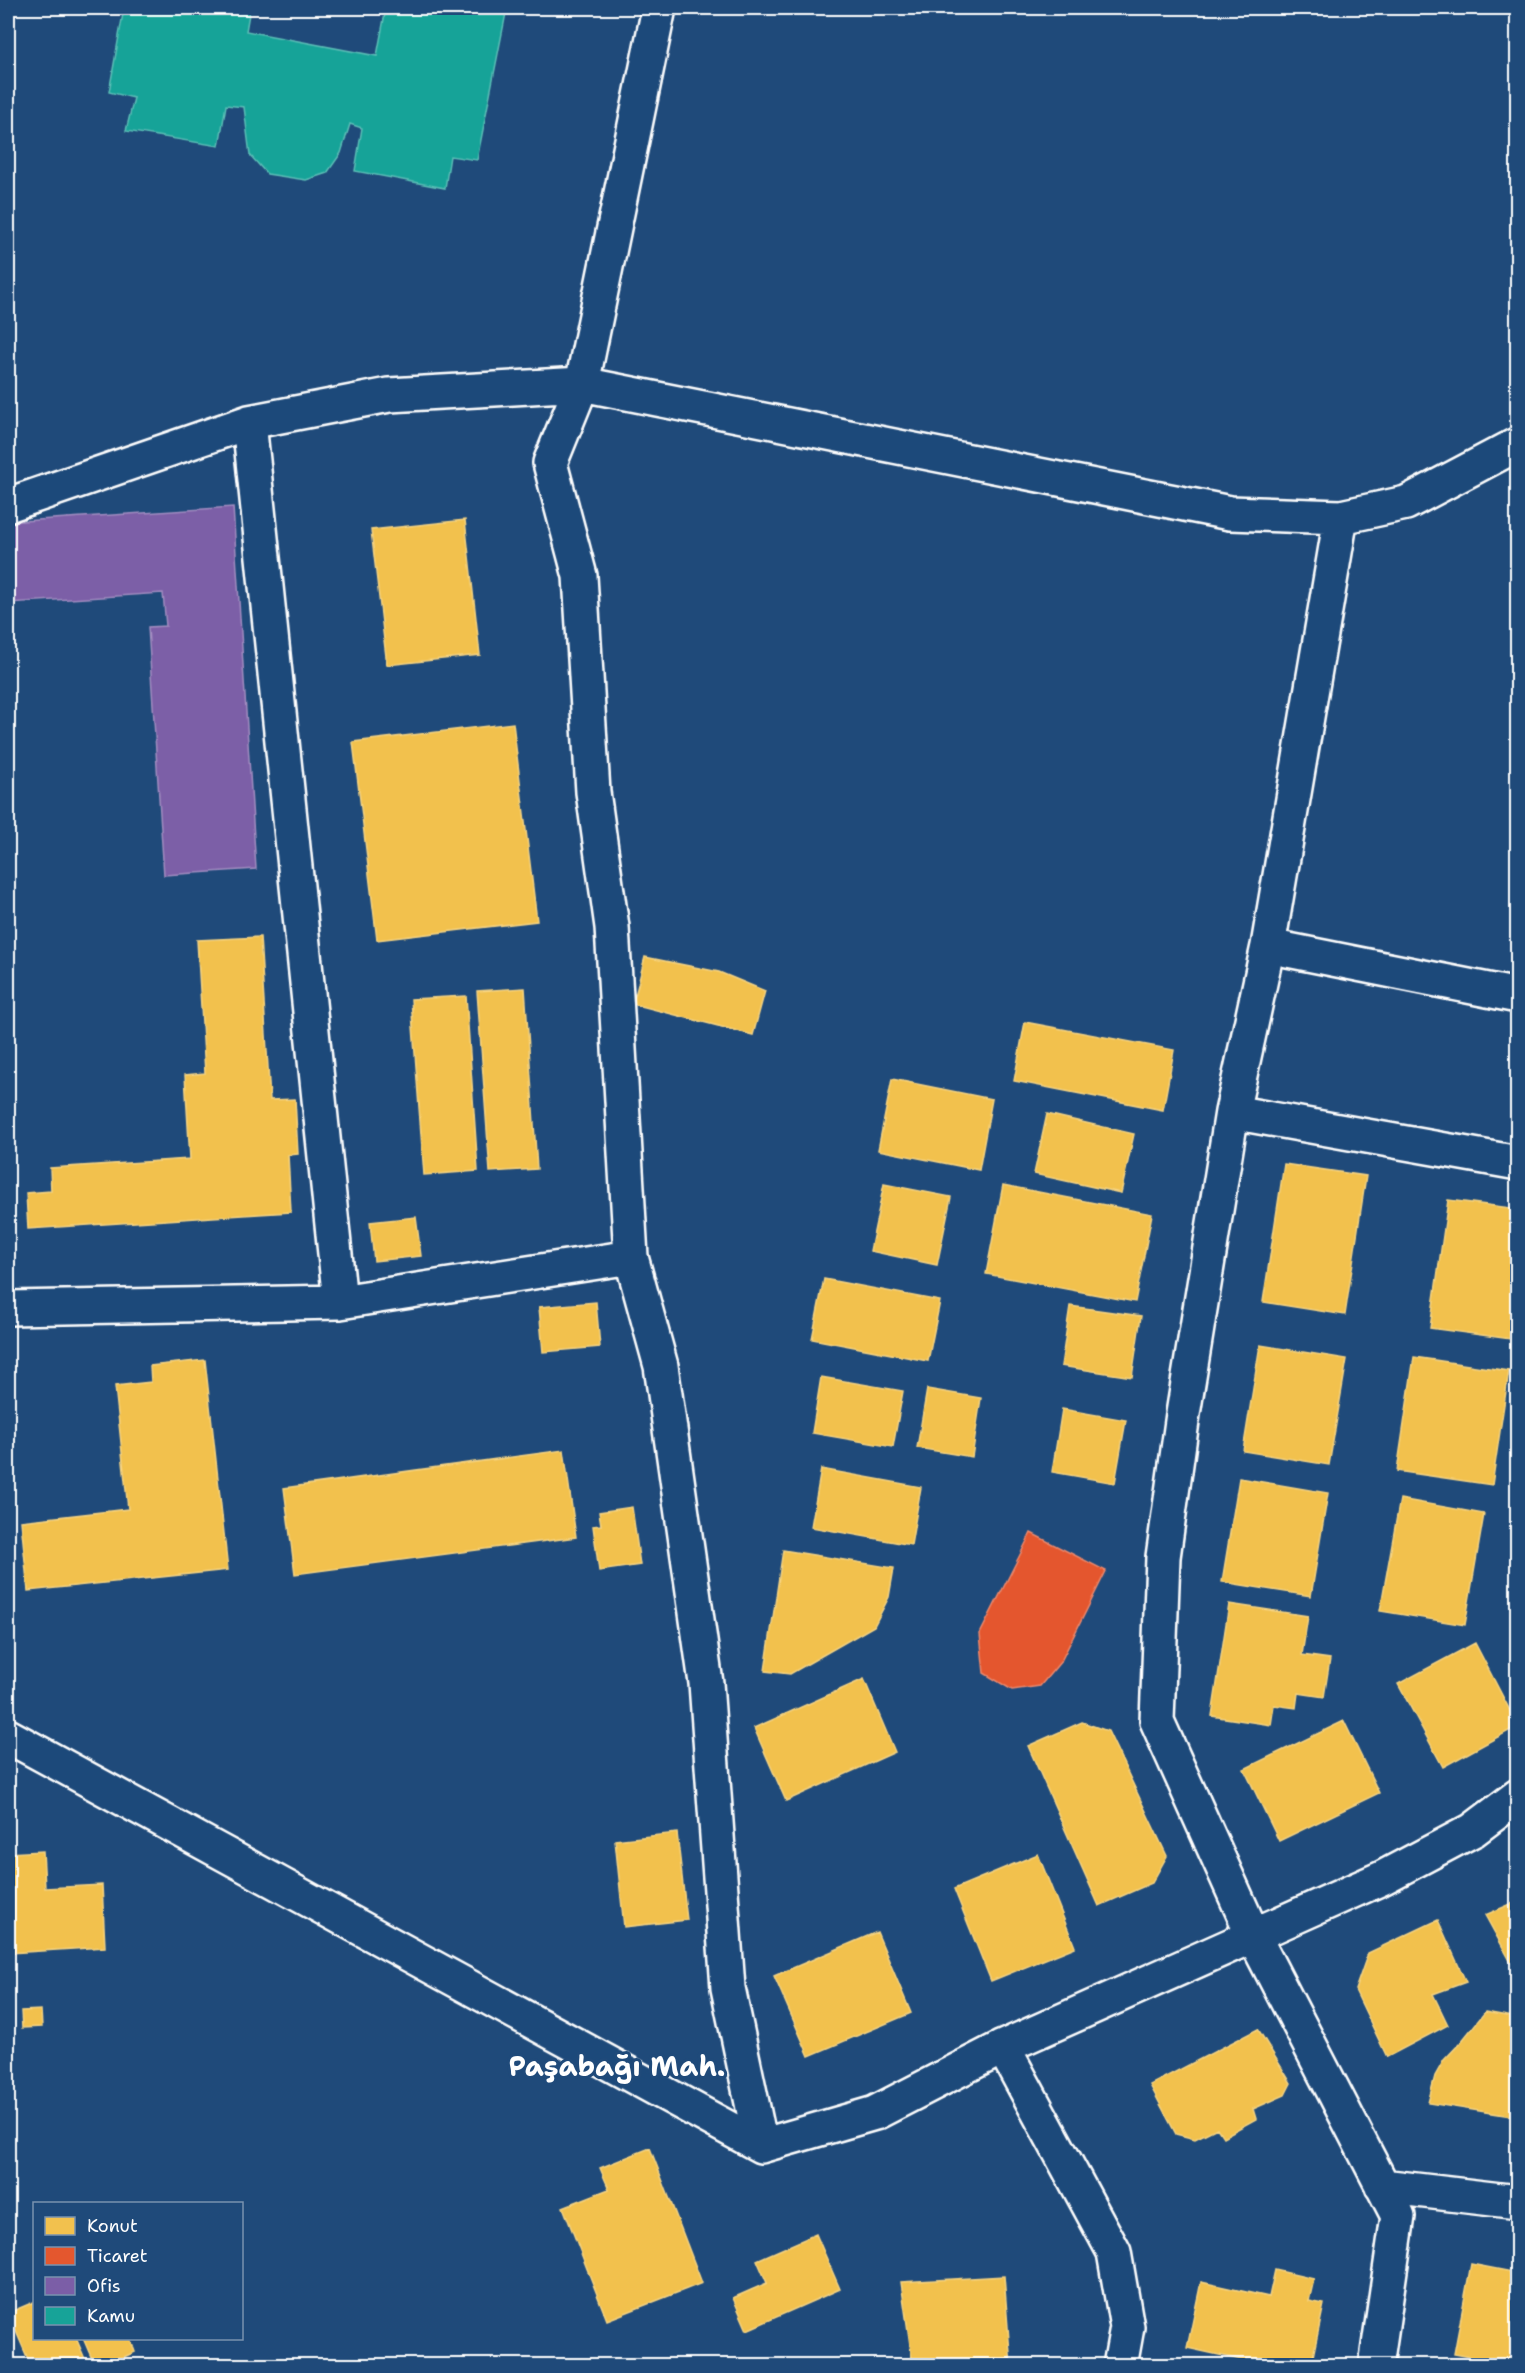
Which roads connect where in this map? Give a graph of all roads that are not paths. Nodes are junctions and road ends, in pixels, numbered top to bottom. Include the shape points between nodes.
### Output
1 (659, 8) edge
2 (582, 384) junction
3 (249, 422) junction
4 (1518, 444) edge
5 (8, 505) edge
6 (1341, 517) junction
7 (1268, 946) junction
8 (1518, 996) edge
9 (1232, 1112) junction
10 (1518, 1163) edge
11 (631, 1257) junction
12 (340, 1302) junction
13 (8, 1308) edge
14 (8, 1736) edge
15 (1518, 1796) edge
16 (1253, 1935) junction
17 (1003, 2047) junction
18 (761, 2146) junction
19 (1382, 2186) junction
20 (1518, 2202) edge
21 (1120, 2366) edge
22 (1376, 2366) edge

1 - 2 street
2 - 3 street via 389,395
2 - 6 street via 1230,513
2 - 11 street via 550,463 580,576 593,792 612,927
3 - 5 street
3 - 12 street
4 - 6 street via 1406,503
6 - 7 street
7 - 8 street
7 - 9 street
9 - 10 street
9 - 16 street via 1163,1557 1157,1721
11 - 12 street
11 - 18 street via 661,1365 706,1683 728,1988
12 - 13 street
14 - 18 street
15 - 16 street via 1473,1830 1382,1878
16 - 17 street
16 - 19 street
17 - 18 street via 874,2113
17 - 21 street via 1113,2252 1127,2327
19 - 20 street
19 - 22 street via 1398,2216

